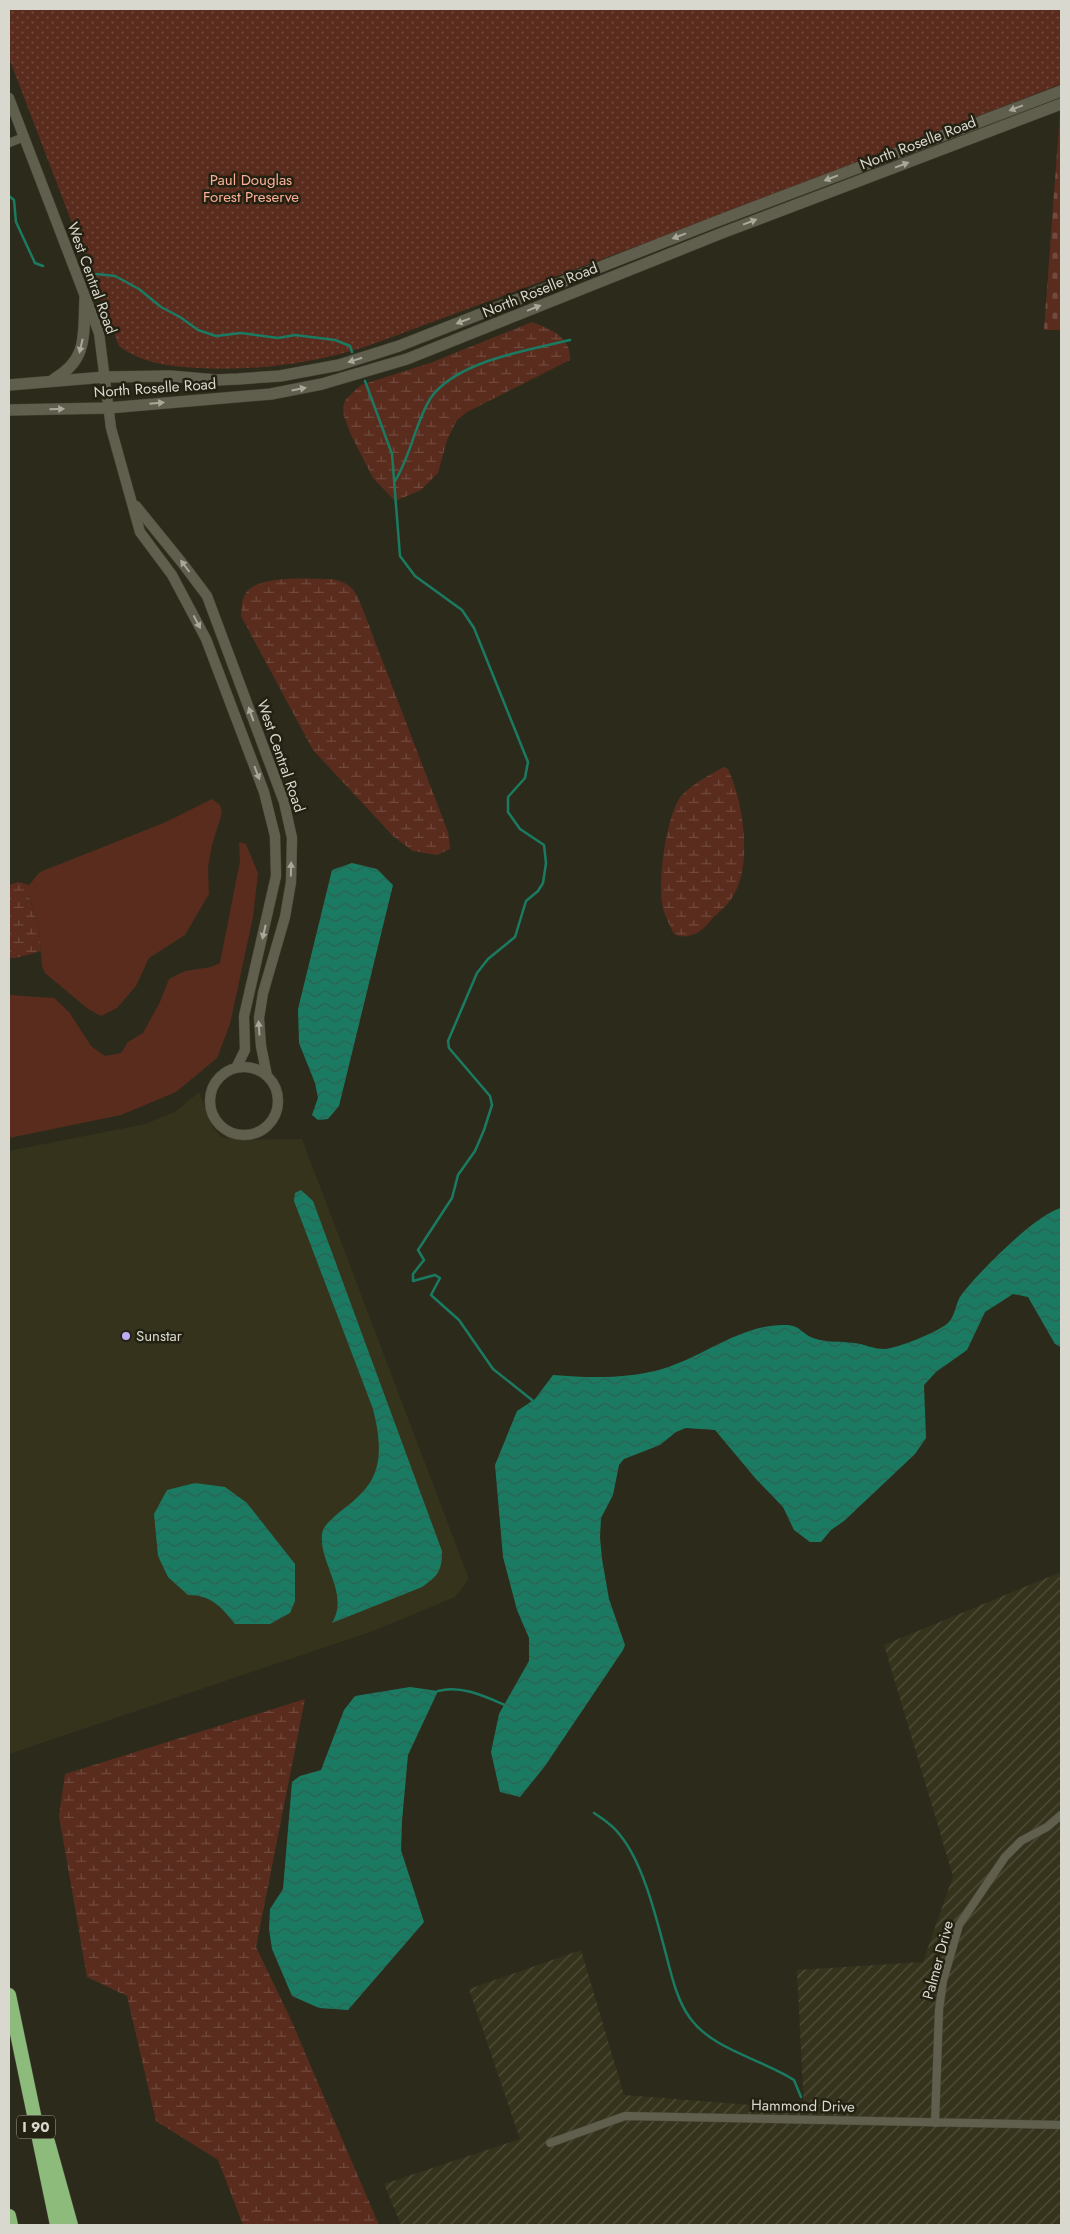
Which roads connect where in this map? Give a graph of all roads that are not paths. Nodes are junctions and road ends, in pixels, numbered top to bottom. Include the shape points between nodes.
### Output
1 (1061, 91) edge
2 (9, 98) edge
3 (1061, 104) edge
4 (24, 137) junction
5 (9, 143) edge
6 (85, 298) junction
7 (105, 376) junction
8 (50, 381) junction
9 (9, 385) edge
10 (108, 408) junction
11 (9, 410) edge
12 (133, 504) junction
13 (221, 632) junction
14 (206, 639) junction
15 (262, 741) junction
16 (247, 746) junction
17 (275, 847) junction
18 (291, 848) junction
19 (236, 1068) junction
20 (267, 1076) junction
21 (1061, 1815) edge
22 (9, 1995) edge
23 (16, 2028) junction
24 (935, 2123) junction
25 (1061, 2125) edge
26 (550, 2143) dead end
27 (9, 2216) edge
28 (11, 2225) edge
29 (56, 2225) edge
30 (71, 2225) edge

1 -> 7 main road, North Roselle Road via 372,356 280,376 216,380
2 - 4 street, West Central Road
10 -> 3 main road, North Roselle Road via 271,394 322,384 408,359 722,233
4 - 5 street
4 - 6 street, West Central Road
6 - 7 street, West Central Road via 99,334
6 -> 8 main road via 83,339 78,357 69,370
7 - 8 main road, North Roselle Road
7 - 10 street, West Central Road
8 - 9 main road, North Roselle Road
11 -> 10 main road, North Roselle Road
10 - 12 street, West Central Road
13 -> 12 street, West Central Road via 207,596
12 -> 14 street, West Central Road via 140,532 172,575
13 - 14 street
15 -> 13 street, West Central Road
14 - 16 street, West Central Road
15 - 16 street
15 - 18 street, West Central Road via 284,802
16 -> 17 street, West Central Road via 264,792
17 - 18 street
17 -> 19 street, West Central Road via 276,876 244,1016 245,1050
20 -> 18 street, West Central Road via 259,1018 291,882
19 - 20 street via 247,1067
19 - 20 street via 215,1082 210,1098 216,1121 226,1131 235,1134 262,1131 274,1118 277,1091
21 - 24 street, Palmer Drive via 1021,1842 1005,1858 959,1925 938,2010
22 - 23 highway, I 90
23 - 29 highway, I 90
23 - 30 highway
24 - 25 street, Hammond Drive
24 - 26 street, Hammond Drive via 625,2116
27 - 28 highway

